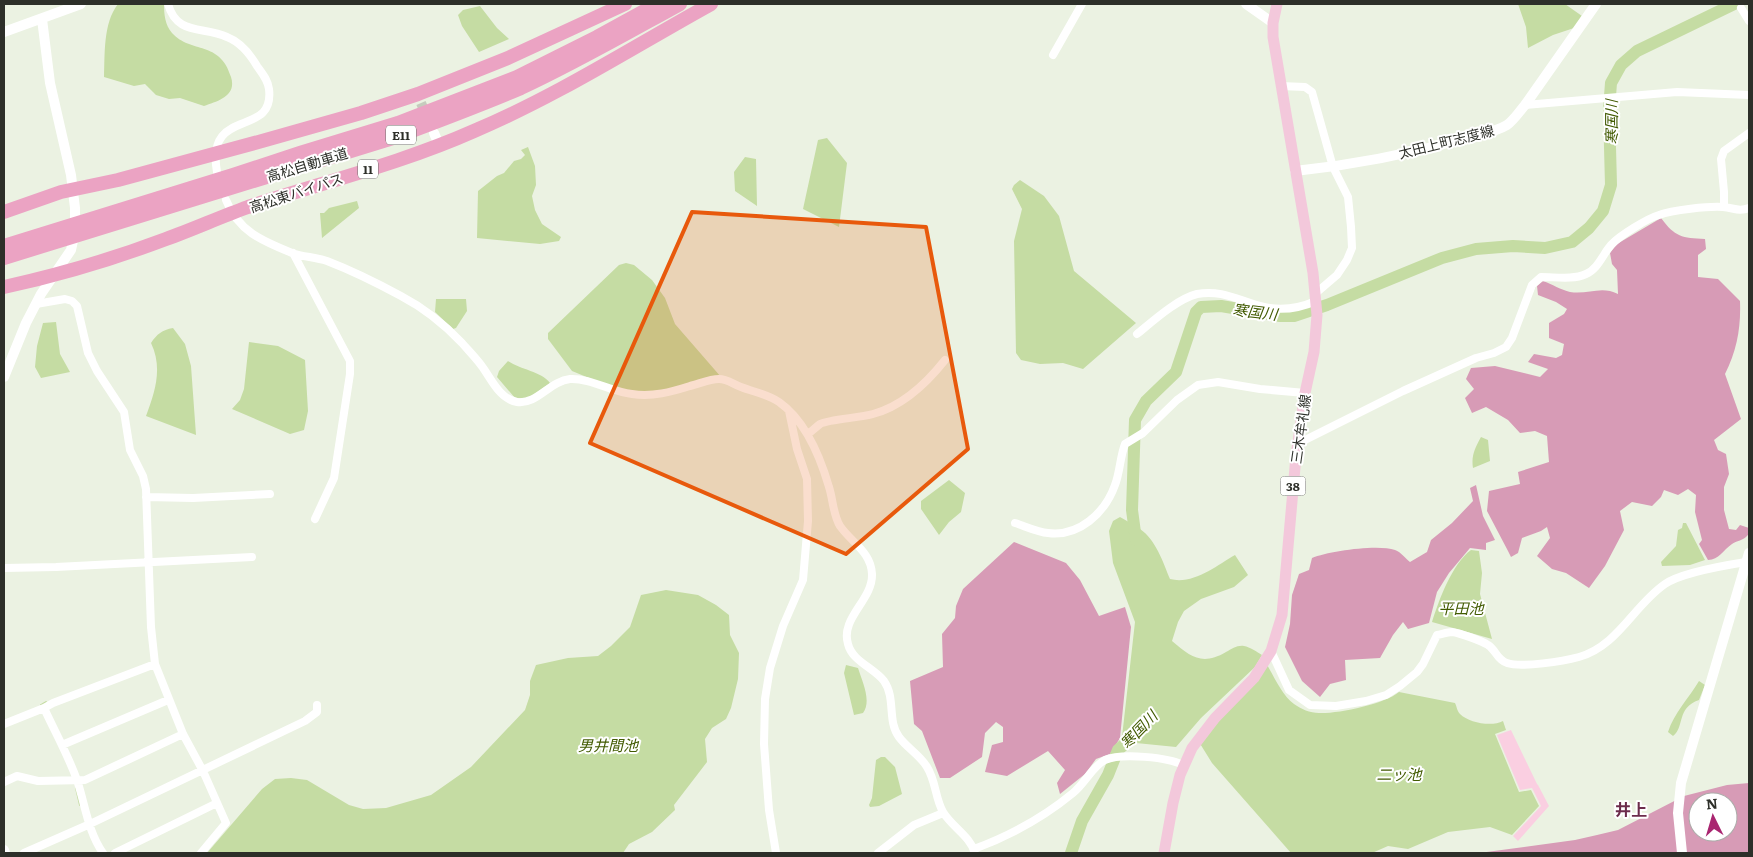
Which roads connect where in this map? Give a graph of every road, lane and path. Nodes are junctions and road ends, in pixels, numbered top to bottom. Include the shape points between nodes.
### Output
1 (81, 4) edge
2 (168, 4) edge
3 (625, 4) edge
4 (657, 4) edge
5 (680, 4) edge
6 (711, 4) edge
7 (1082, 4) edge
8 (1246, 4) edge
9 (1277, 4) edge
10 (1596, 4) edge
11 (1742, 8) dead end
12 (42, 19) junction
13 (1749, 21) edge
14 (1273, 23) junction
15 (4, 32) edge
16 (1052, 55) dead end
17 (1280, 86) junction
18 (1749, 95) edge
19 (1525, 105) junction
20 (1749, 133) edge
21 (216, 154) junction
22 (1333, 167) junction
23 (1295, 171) junction
24 (217, 172) dead end
25 (73, 189) junction
26 (226, 200) dead end
27 (1724, 207) junction
28 (1749, 208) edge
29 (4, 212) edge
30 (231, 214) junction
31 (106, 220) junction
32 (30, 244) junction
33 (4, 246) edge
34 (293, 253) junction
35 (4, 258) edge
36 (55, 275) junction
37 (4, 287) edge
38 (1317, 303) junction
39 (36, 304) junction
40 (1137, 334) dead end
41 (945, 360) dead end
42 (4, 377) edge
43 (1305, 392) junction
44 (789, 411) junction
45 (808, 434) junction
46 (1297, 444) junction
47 (270, 494) dead end
48 (146, 497) junction
49 (315, 519) dead end
50 (1015, 523) dead end
51 (252, 557) dead end
52 (1748, 558) edge
53 (149, 562) junction
54 (4, 568) edge
55 (1270, 654) junction
56 (155, 664) junction
57 (168, 700) junction
58 (317, 705) dead end
59 (44, 708) junction
60 (4, 724) edge
61 (183, 734) junction
62 (62, 745) junction
63 (1185, 762) junction
64 (203, 771) junction
65 (77, 780) junction
66 (4, 782) edge
67 (217, 803) junction
68 (944, 813) junction
69 (90, 824) junction
70 (974, 851) edge
71 (24, 853) edge
72 (104, 853) edge
73 (115, 853) edge
74 (201, 853) edge
75 (776, 853) edge
76 (878, 853) edge
77 (1164, 853) edge
78 (1682, 853) edge

1 - 12 street
2 - 21 street via 181,25 216,32 240,45 260,70 269,89 264,111 258,118 226,131 216,146
3 - 21 highway via 420,99
4 - 31 highway, 高松自動車道 / E11 via 517,77 398,123
5 - 31 highway, 高松自動車道 / E11 via 522,87 442,120 393,138
6 - 30 highway, 高松東バイパス / 11 via 538,103
7 - 16 street
8 - 14 street
9 - 14 main road, 三木牟礼線 / 38
10 - 19 street, 太田上町志度線
11 - 13 street
12 - 15 street
12 - 25 street via 50,83
14 - 17 main road, 三木牟礼線 / 38
17 - 22 street via 1305,88 1312,92
17 - 23 main road, 三木牟礼線 / 38
18 - 19 street via 1677,92
19 - 22 street, 太田上町志度線 via 1506,125 1492,131
20 - 27 street via 1724,151 1720,158
21 - 24 street
21 - 25 highway
22 - 23 street, 太田上町志度線
22 - 38 street via 1348,197 1352,248
23 - 38 main road, 三木牟礼線 / 38
25 - 29 highway
25 - 36 street via 76,232 70,250
26 - 30 street
27 - 28 street via 1741,211
27 - 46 street via 1660,214 1612,244 1588,273 1574,277 1541,277 1532,285 1506,347 1403,391
30 - 34 street via 250,233
30 - 36 highway, 高松東バイパス / 11 via 166,240
31 - 32 highway, 高松自動車道 / E11
32 - 33 highway, 高松自動車道 / E11
32 - 35 highway, 高松自動車道 / E11
34 - 44 street via 358,274 424,310 461,342 510,400 529,401 568,379 644,395 673,392 720,379 765,395
34 - 49 street via 350,361 334,478
36 - 37 highway, 高松東バイパス / 11
36 - 39 street
38 - 40 street via 1282,309 1218,293 1197,294 1179,302
38 - 43 main road, 三木牟礼線 / 38 via 1314,352
39 - 42 street
39 - 48 street via 65,299 77,306 88,354 124,412 130,450 143,476
41 - 45 street via 913,394 888,408 873,414 821,423
43 - 46 main road, 三木牟礼線 / 38
43 - 50 street via 1218,382 1198,386 1125,444 1115,487 1093,520 1079,529 1063,533 1047,533
44 - 45 street
44 - 75 street via 807,479 808,521 803,580 782,626 765,699 764,744
45 - 68 street via 827,480 836,517 870,561 871,582 846,634 849,648 888,687 892,696 895,730 927,766
46 - 55 main road, 三木牟礼線 / 38 via 1282,615
47 - 48 street
48 - 53 street
51 - 53 street
52 - 55 street via 1667,583 1603,646 1559,661 1507,663 1499,659 1490,646 1452,632 1437,634 1417,672 1386,695 1350,705 1310,705 1289,690
52 - 78 street via 1680,788 1678,813
53 - 54 street
53 - 56 street
55 - 63 main road, 三木牟礼線 / 38 via 1254,678 1205,730
56 - 57 street
56 - 59 street
57 - 61 street
57 - 62 street
58 - 64 street via 317,712 306,721
59 - 60 street
59 - 62 street
61 - 64 street
61 - 65 street via 135,758
62 - 65 street
63 - 70 street via 1108,758 1096,766 1081,786 1044,814
63 - 77 main road, 三木牟礼線 / 38
64 - 67 street
64 - 69 street
65 - 66 street via 38,781 16,776
65 - 69 street
67 - 73 street
67 - 74 street via 226,823
68 - 70 street via 967,838
68 - 76 street via 914,825
69 - 71 street
69 - 72 street

